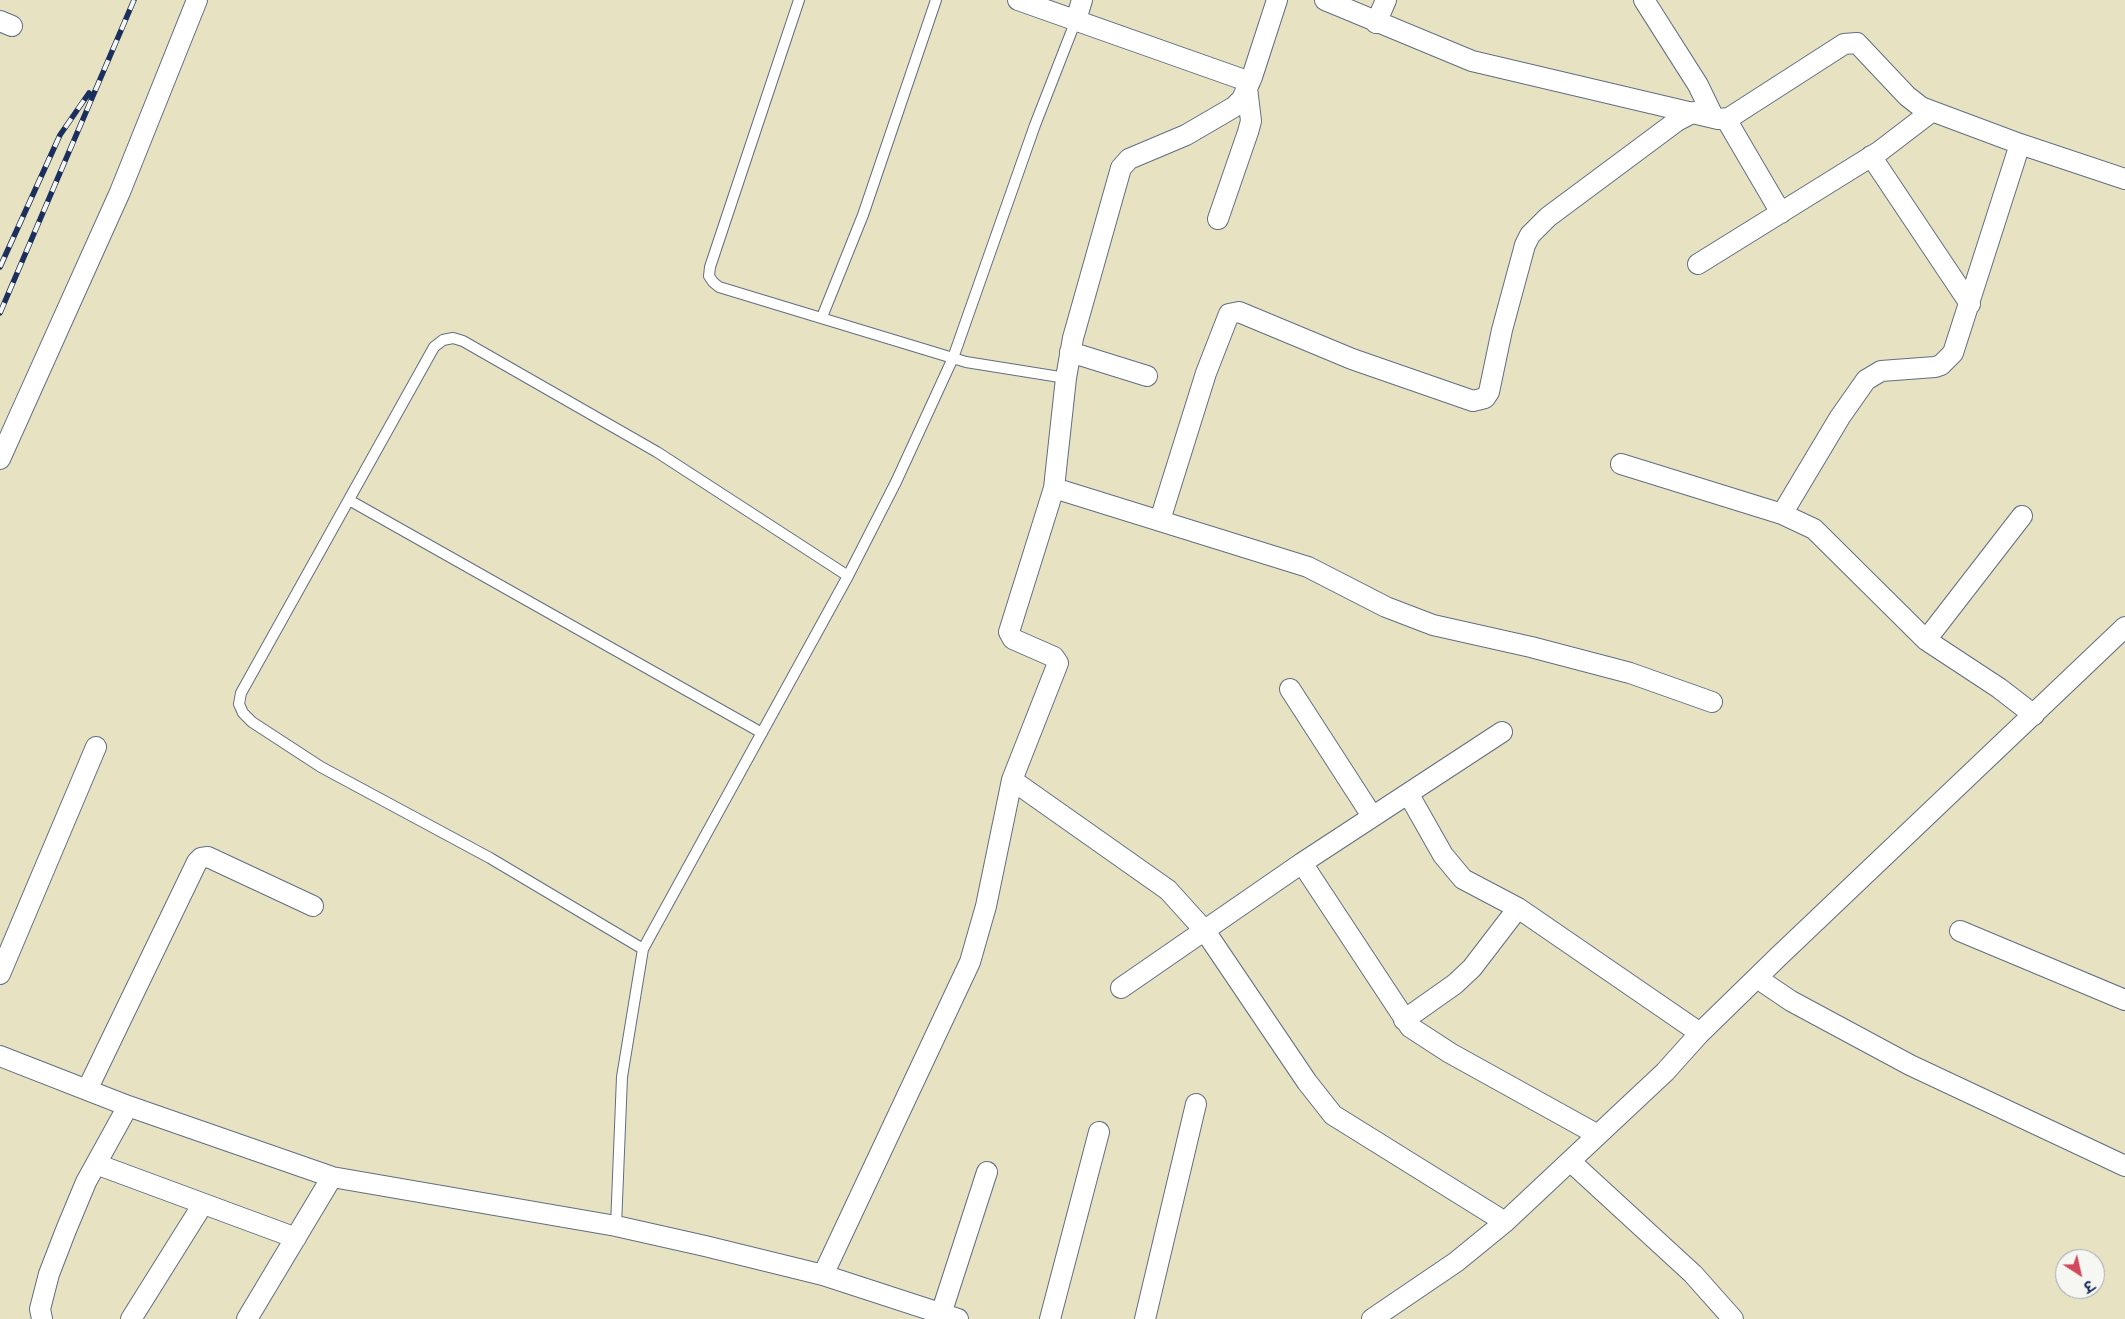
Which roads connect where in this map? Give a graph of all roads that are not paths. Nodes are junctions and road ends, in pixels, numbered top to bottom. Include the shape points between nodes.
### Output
1 (197, 0) edge
2 (799, 0) edge
3 (936, 0) edge
4 (1018, 0) edge
5 (1082, 0) edge
6 (1277, 0) edge
7 (1326, 0) edge
8 (1386, 0) edge
9 (1644, 0) edge
10 (1076, 20) junction
11 (1376, 22) junction
12 (1249, 85) junction
13 (1694, 112) junction
14 (1931, 112) junction
15 (1720, 118) junction
16 (2020, 144) junction
17 (1871, 156) junction
18 (2125, 179) edge
19 (1781, 213) junction
20 (1218, 219) dead end
21 (1698, 264) dead end
22 (1970, 304) junction
23 (822, 317) junction
24 (1070, 352) junction
25 (953, 358) junction
26 (1147, 376) dead end
27 (1066, 378) junction
28 (0, 459) edge
29 (1621, 464) dead end
30 (1054, 488) junction
31 (348, 500) junction
32 (1782, 514) junction
33 (2022, 516) dead end
34 (1160, 520) junction
35 (848, 576) junction
36 (2125, 627) edge
37 (1926, 640) junction
38 (1290, 689) dead end
39 (1712, 702) dead end
40 (2034, 715) junction
41 (1502, 732) dead end
42 (762, 733) junction
43 (96, 747) dead end
44 (1012, 780) junction
45 (1409, 795) junction
46 (1372, 816) junction
47 (1302, 863) junction
48 (313, 906) dead end
49 (1518, 908) junction
50 (1205, 931) junction
51 (1960, 931) dead end
52 (643, 949) junction
53 (0, 974) edge
54 (1757, 978) junction
55 (1121, 988) dead end
56 (2125, 1000) edge
57 (1404, 1020) junction
58 (1700, 1034) junction
59 (0, 1056) edge
60 (87, 1090) junction
61 (1196, 1104) dead end
62 (128, 1106) junction
63 (1099, 1132) dead end
64 (1598, 1135) junction
65 (1570, 1160) junction
66 (96, 1164) junction
67 (2125, 1166) edge
68 (987, 1172) dead end
69 (332, 1177) junction
70 (203, 1204) junction
71 (1505, 1222) junction
72 (616, 1226) junction
73 (296, 1238) junction
74 (822, 1276) junction
75 (950, 1316) edge
76 (42, 1319) edge
77 (131, 1319) edge
78 (246, 1319) edge
79 (1050, 1319) edge
80 (1146, 1319) edge
81 (1372, 1319) edge
82 (1733, 1319) edge

1 - 28 street via 120,192
2 - 23 lane via 709,276 719,287
3 - 23 lane via 863,215
4 - 10 street
5 - 10 street
6 - 12 street
7 - 11 street
8 - 11 street
9 - 15 street
10 - 12 street
10 - 25 lane via 1035,125
11 - 13 street via 1472,61
12 - 20 street via 1248,132
12 - 24 street via 1234,107 1222,115 1186,135 1128,159 1121,168
13 - 15 street
13 - 34 street via 1548,217 1530,236 1522,255 1485,398 1473,400 1352,359 1239,312 1229,314 1206,373
14 - 15 street via 1906,96 1863,47 1850,42
14 - 16 street
14 - 17 street
15 - 19 street
16 - 18 street
16 - 22 street
17 - 19 street
17 - 22 street
19 - 21 street
22 - 32 street via 1953,353 1941,364 1881,371 1866,380
23 - 25 lane
24 - 26 street
24 - 27 street
25 - 27 lane
25 - 35 lane
27 - 30 street
29 - 32 street
30 - 34 street
30 - 44 street via 1009,636 1054,657 1058,663
31 - 35 lane via 434,347 453,338 657,452
31 - 42 lane
31 - 52 lane via 240,693 239,704 243,713 321,767 490,858
32 - 37 street via 1823,536
33 - 37 street
34 - 39 street via 1308,567 1386,607 1433,625 1630,673
35 - 42 lane
36 - 40 street
37 - 40 street via 2006,692
38 - 46 street
40 - 54 street
41 - 45 street
42 - 52 lane
43 - 53 street
44 - 50 street via 1168,890
44 - 74 street via 986,906 970,962
45 - 46 street
45 - 49 street via 1457,873
46 - 47 street
47 - 50 street
47 - 57 street
48 - 60 street via 208,857 201,858
49 - 57 street via 1472,968
49 - 58 street
50 - 55 street
50 - 71 street via 1333,1115
51 - 56 street
52 - 72 lane via 622,1077
54 - 58 street
54 - 67 street via 1799,1005 1910,1065
57 - 64 street via 1450,1053
58 - 64 street
59 - 60 street
60 - 62 street
61 - 80 street
62 - 66 street
62 - 69 street
63 - 79 street
64 - 65 street
65 - 71 street
65 - 82 street via 1693,1274
66 - 70 street
66 - 76 street via 49,1274 40,1309
68 - 75 street
69 - 72 street
69 - 73 street
70 - 73 street
70 - 77 street
71 - 81 street via 1456,1262
72 - 74 street
73 - 78 street
74 - 75 street

